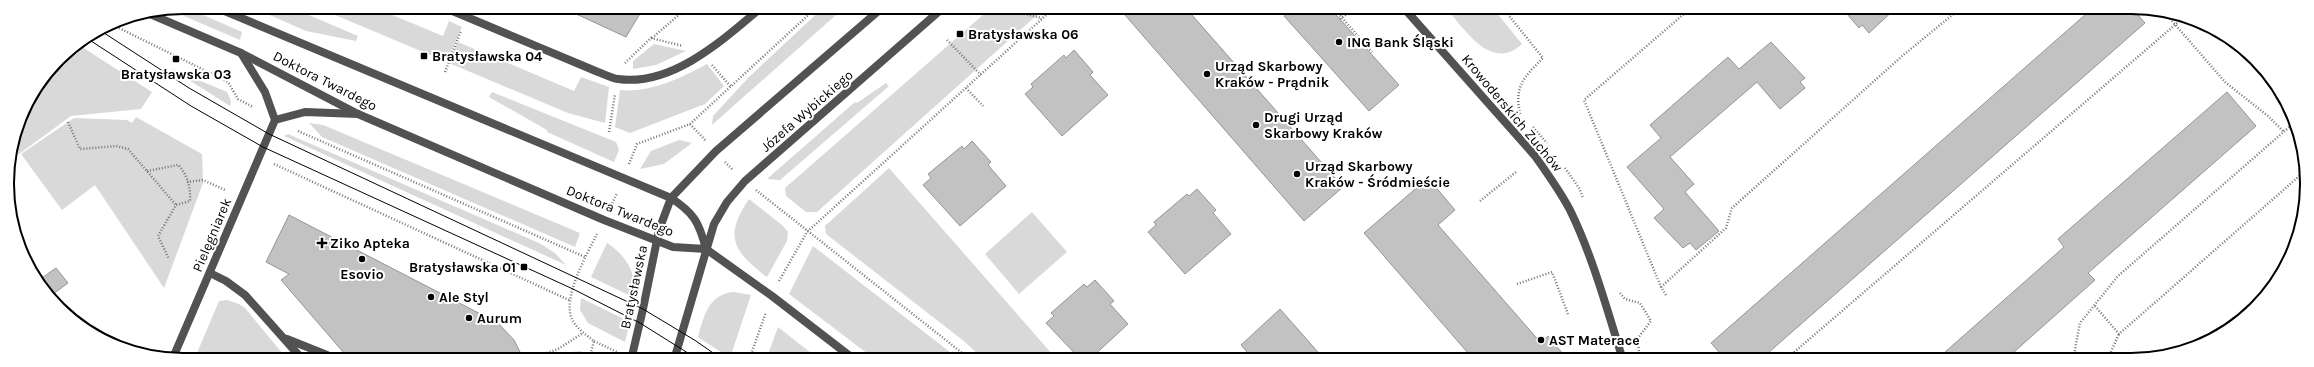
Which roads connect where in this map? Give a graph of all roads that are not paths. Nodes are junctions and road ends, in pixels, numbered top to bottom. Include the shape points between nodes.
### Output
1 (231, 14) edge
2 (459, 14) edge
3 (753, 14) edge
4 (875, 14) edge
5 (936, 14) edge
6 (1409, 14) edge
7 (155, 16) edge
8 (241, 53) junction
9 (358, 114) junction
10 (275, 120) junction
11 (671, 198) junction
12 (657, 241) junction
13 (706, 249) junction
14 (210, 273) junction
15 (284, 338) junction
16 (175, 353) edge
17 (297, 353) edge
18 (322, 353) edge
19 (633, 353) edge
20 (676, 353) edge
21 (846, 353) edge
22 (1621, 353) edge

1 - 11 street, Doktora Twardego
2 - 3 street via 618,79 649,78 666,72 703,54
4 - 11 street, Józefa Wybickiego via 716,152
5 - 13 street, Józefa Wybickiego via 745,181 727,202 714,224
6 - 22 street, Krowoderskich Zuchów via 1535,156 1554,182 1570,209 1583,241
7 - 8 street, Doktora Twardego
8 - 9 street, Doktora Twardego
8 - 10 street via 265,92
9 - 10 street via 304,112
9 - 12 street, Doktora Twardego
10 - 14 street, Pielęgniarek
11 - 12 street, Bratysławska via 664,213
11 - 13 street, Doktora Twardego via 688,209 700,225
12 - 13 street, Doktora Twardego via 673,247
12 - 19 street, Bratysławska
13 - 20 street
13 - 21 street
14 - 15 street via 245,295
14 - 16 street, Pielęgniarek
15 - 17 street
15 - 18 street

